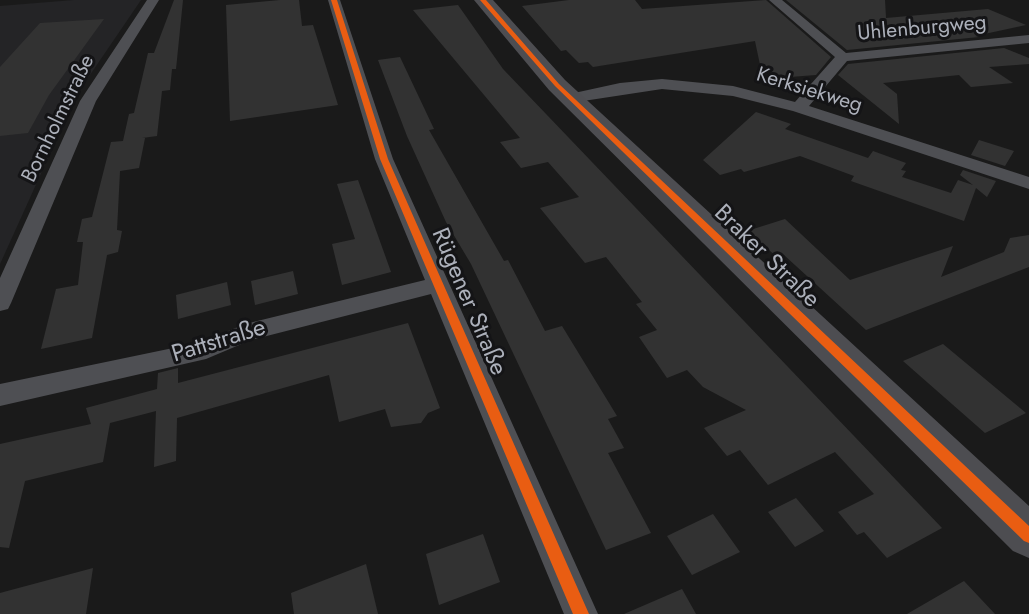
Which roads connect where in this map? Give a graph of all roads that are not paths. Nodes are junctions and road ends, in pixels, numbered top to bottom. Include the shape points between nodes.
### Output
1 (153, 0) edge
2 (334, 0) edge
3 (483, 0) edge
4 (775, 0) edge
5 (1029, 38) edge
6 (843, 57) junction
7 (570, 99) junction
8 (799, 108) junction
9 (1029, 183) edge
10 (436, 285) junction
11 (0, 303) edge
12 (0, 395) edge
13 (1029, 536) edge
14 (581, 614) edge

1 - 11 street, Bornholmstraße via 88,101
2 - 10 street, Rügener Straße via 384,159
3 - 7 main road, Braker Straße
4 - 6 street
5 - 6 street, Uhlenburgweg
6 - 8 street, Uhlenburgweg
7 - 8 street, Kerksiekweg via 620,88 685,85 733,91
7 - 13 main road, Braker Straße
8 - 9 street, Kerksiekweg
10 - 12 street, Pattstraße via 245,333 206,350
10 - 14 street, Rügener Straße

